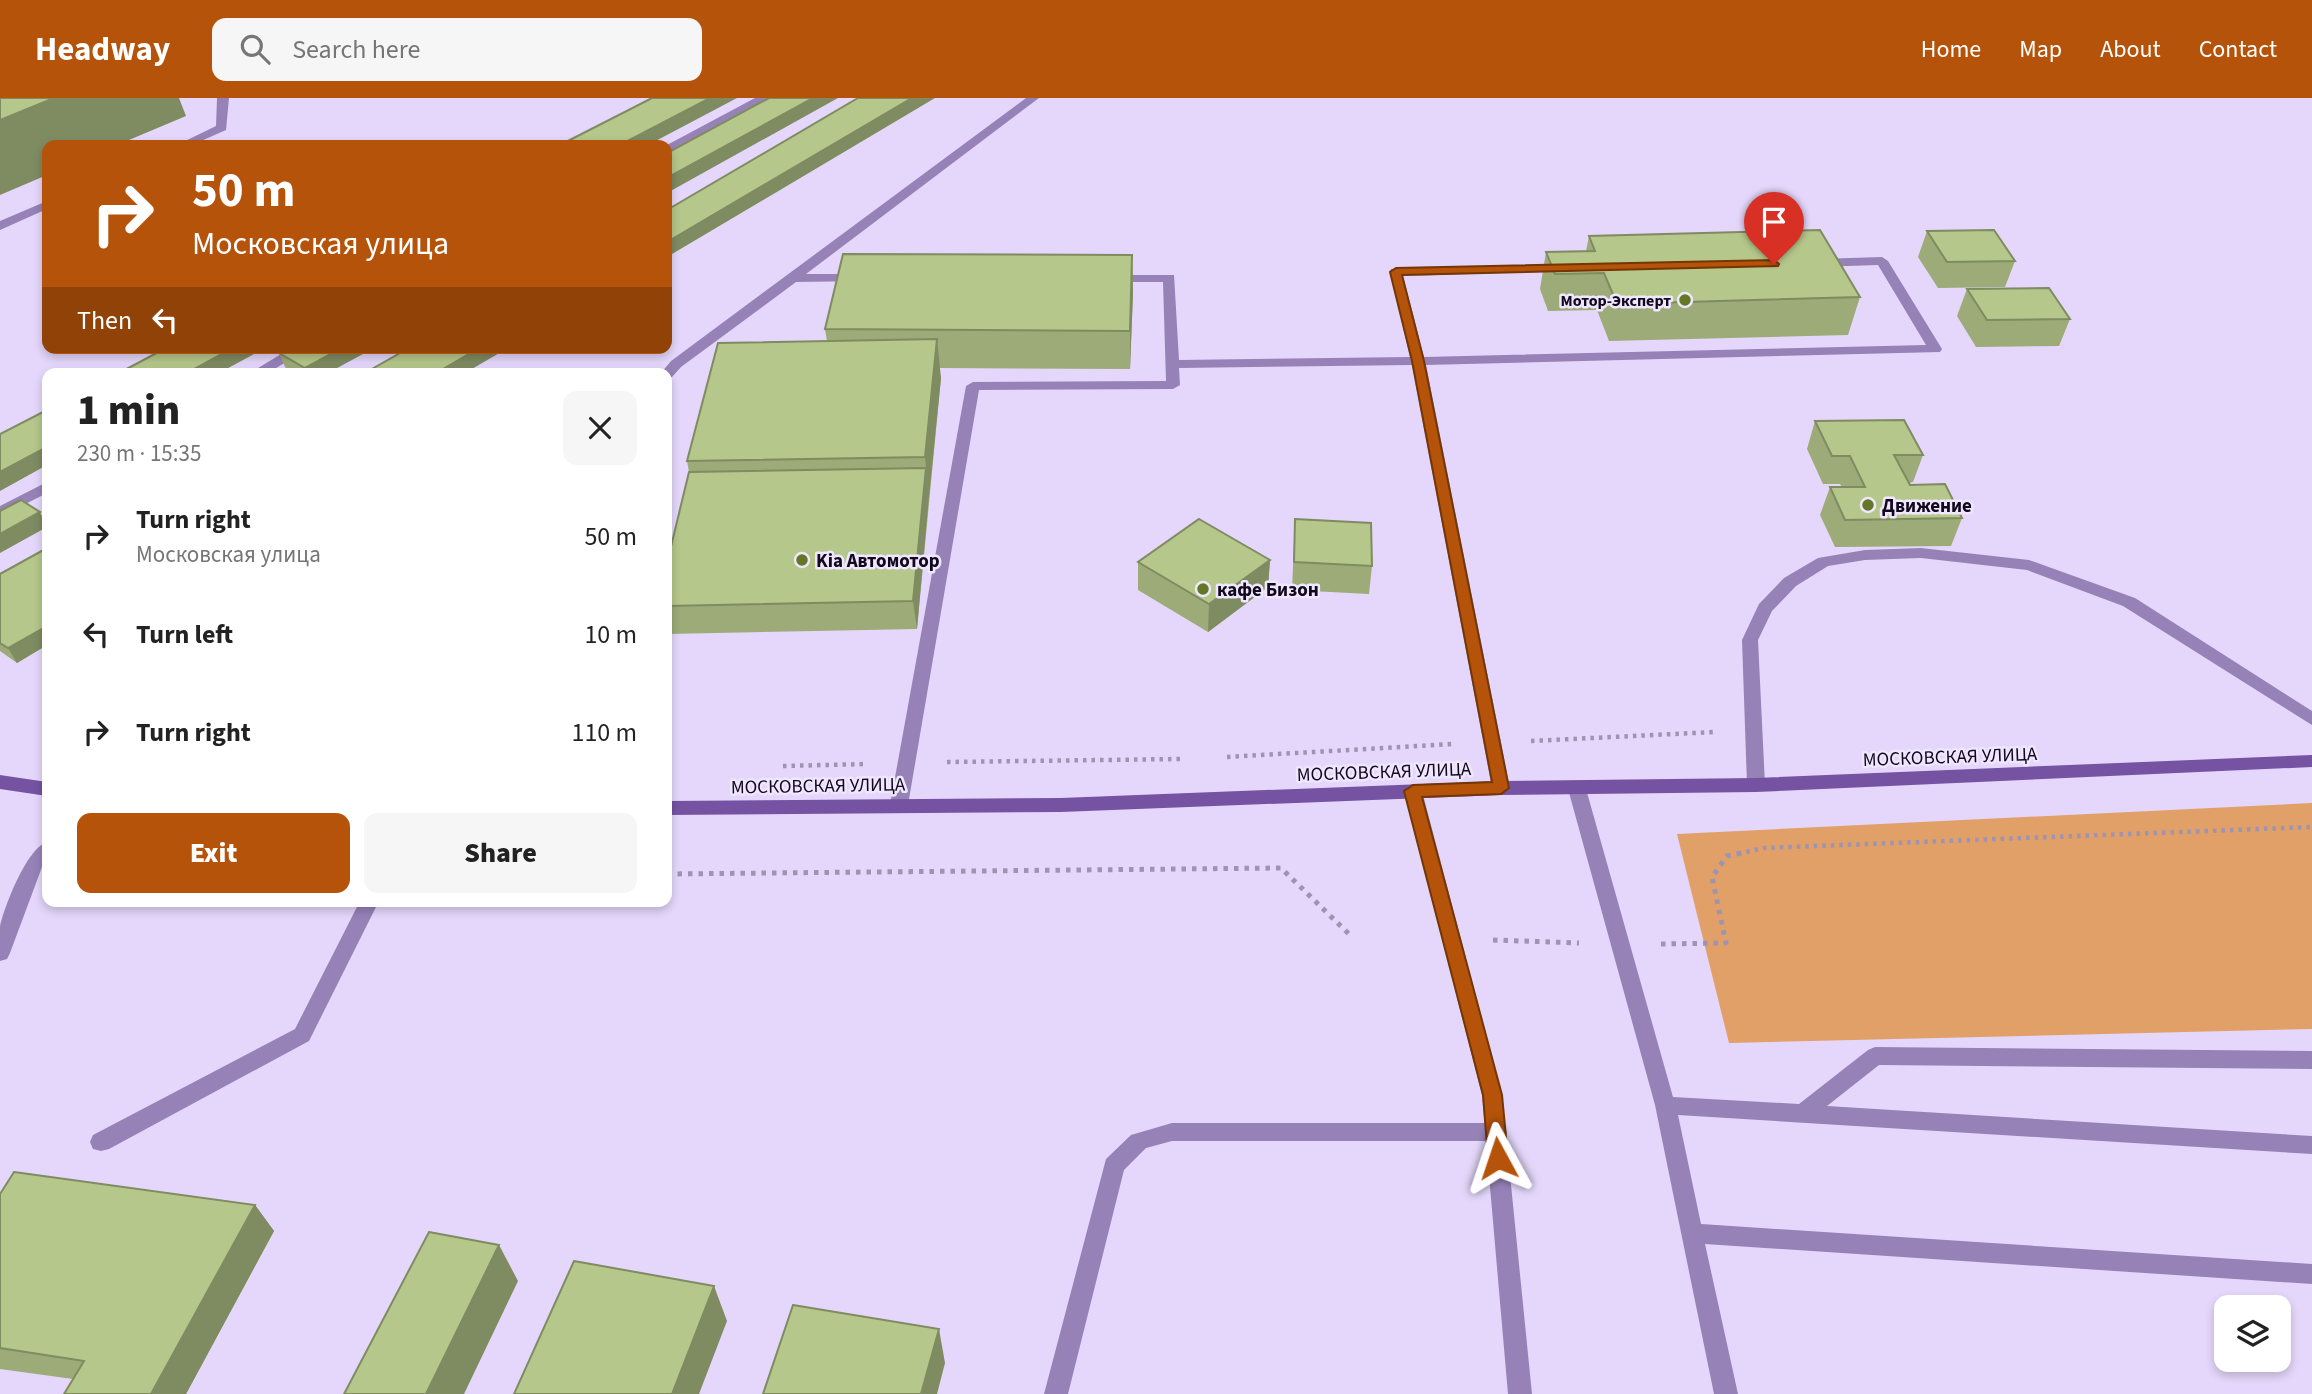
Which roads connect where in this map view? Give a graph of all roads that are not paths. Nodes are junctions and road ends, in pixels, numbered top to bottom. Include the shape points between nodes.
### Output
1 (223, 98) edge
2 (763, 98) edge
3 (1033, 98) edge
4 (194, 140) edge
5 (672, 147) edge
6 (42, 207) edge
7 (0, 226) edge
8 (1798, 263) edge
9 (1576, 268) edge
10 (793, 278) junction
11 (877, 278) edge
12 (1099, 278) edge
13 (291, 354) edge
14 (1418, 361) junction
15 (1172, 364) junction
16 (266, 368) edge
17 (672, 368) edge
18 (42, 490) edge
19 (0, 512) edge
20 (2312, 719) edge
21 (2312, 761) edge
22 (0, 782) edge
23 (1756, 785) junction
24 (42, 788) edge
25 (1501, 788) junction
26 (1577, 789) junction
27 (1413, 791) junction
28 (899, 805) junction
29 (672, 808) edge
30 (42, 854) edge
31 (367, 907) edge
32 (0, 953) edge
33 (2312, 1060) edge
34 (1665, 1105) junction
35 (1802, 1114) junction
36 (1496, 1132) junction
37 (101, 1142) dead end
38 (2312, 1145) edge
39 (1692, 1233) junction
40 (2312, 1274) edge
41 (1056, 1394) edge
42 (1520, 1394) edge
43 (1726, 1394) edge

1 - 4 street via 222,128
2 - 5 street
3 - 10 street
6 - 7 street
8 - 14 street via 1882,261 1936,349
9 - 14 street via 1396,272
10 - 11 street
10 - 17 street
12 - 15 street via 1169,278
13 - 16 street
14 - 15 street
14 - 25 street
15 - 28 street via 1173,385 973,386
18 - 19 street
20 - 23 street via 2129,602 2029,565 1921,553 1865,555 1824,562 1790,582 1765,608 1750,640
21 - 23 main road, МОСКОВСКАЯ УЛИЦА
22 - 24 main road
23 - 26 main road, МОСКОВСКАЯ УЛИЦА
25 - 26 main road, МОСКОВСКАЯ УЛИЦА
25 - 27 main road, МОСКОВСКАЯ УЛИЦА
26 - 34 street
27 - 28 main road, МОСКОВСКАЯ УЛИЦА via 1062,805
27 - 36 street via 1476,1025
28 - 29 main road, МОСКОВСКАЯ УЛИЦА
30 - 32 street via 34,863
31 - 37 street via 302,1035
33 - 35 street via 1875,1055
34 - 35 street
34 - 39 street
35 - 38 street
36 - 41 street via 1172,1132 1128,1147 1114,1166
36 - 42 street
39 - 40 street
39 - 43 street

